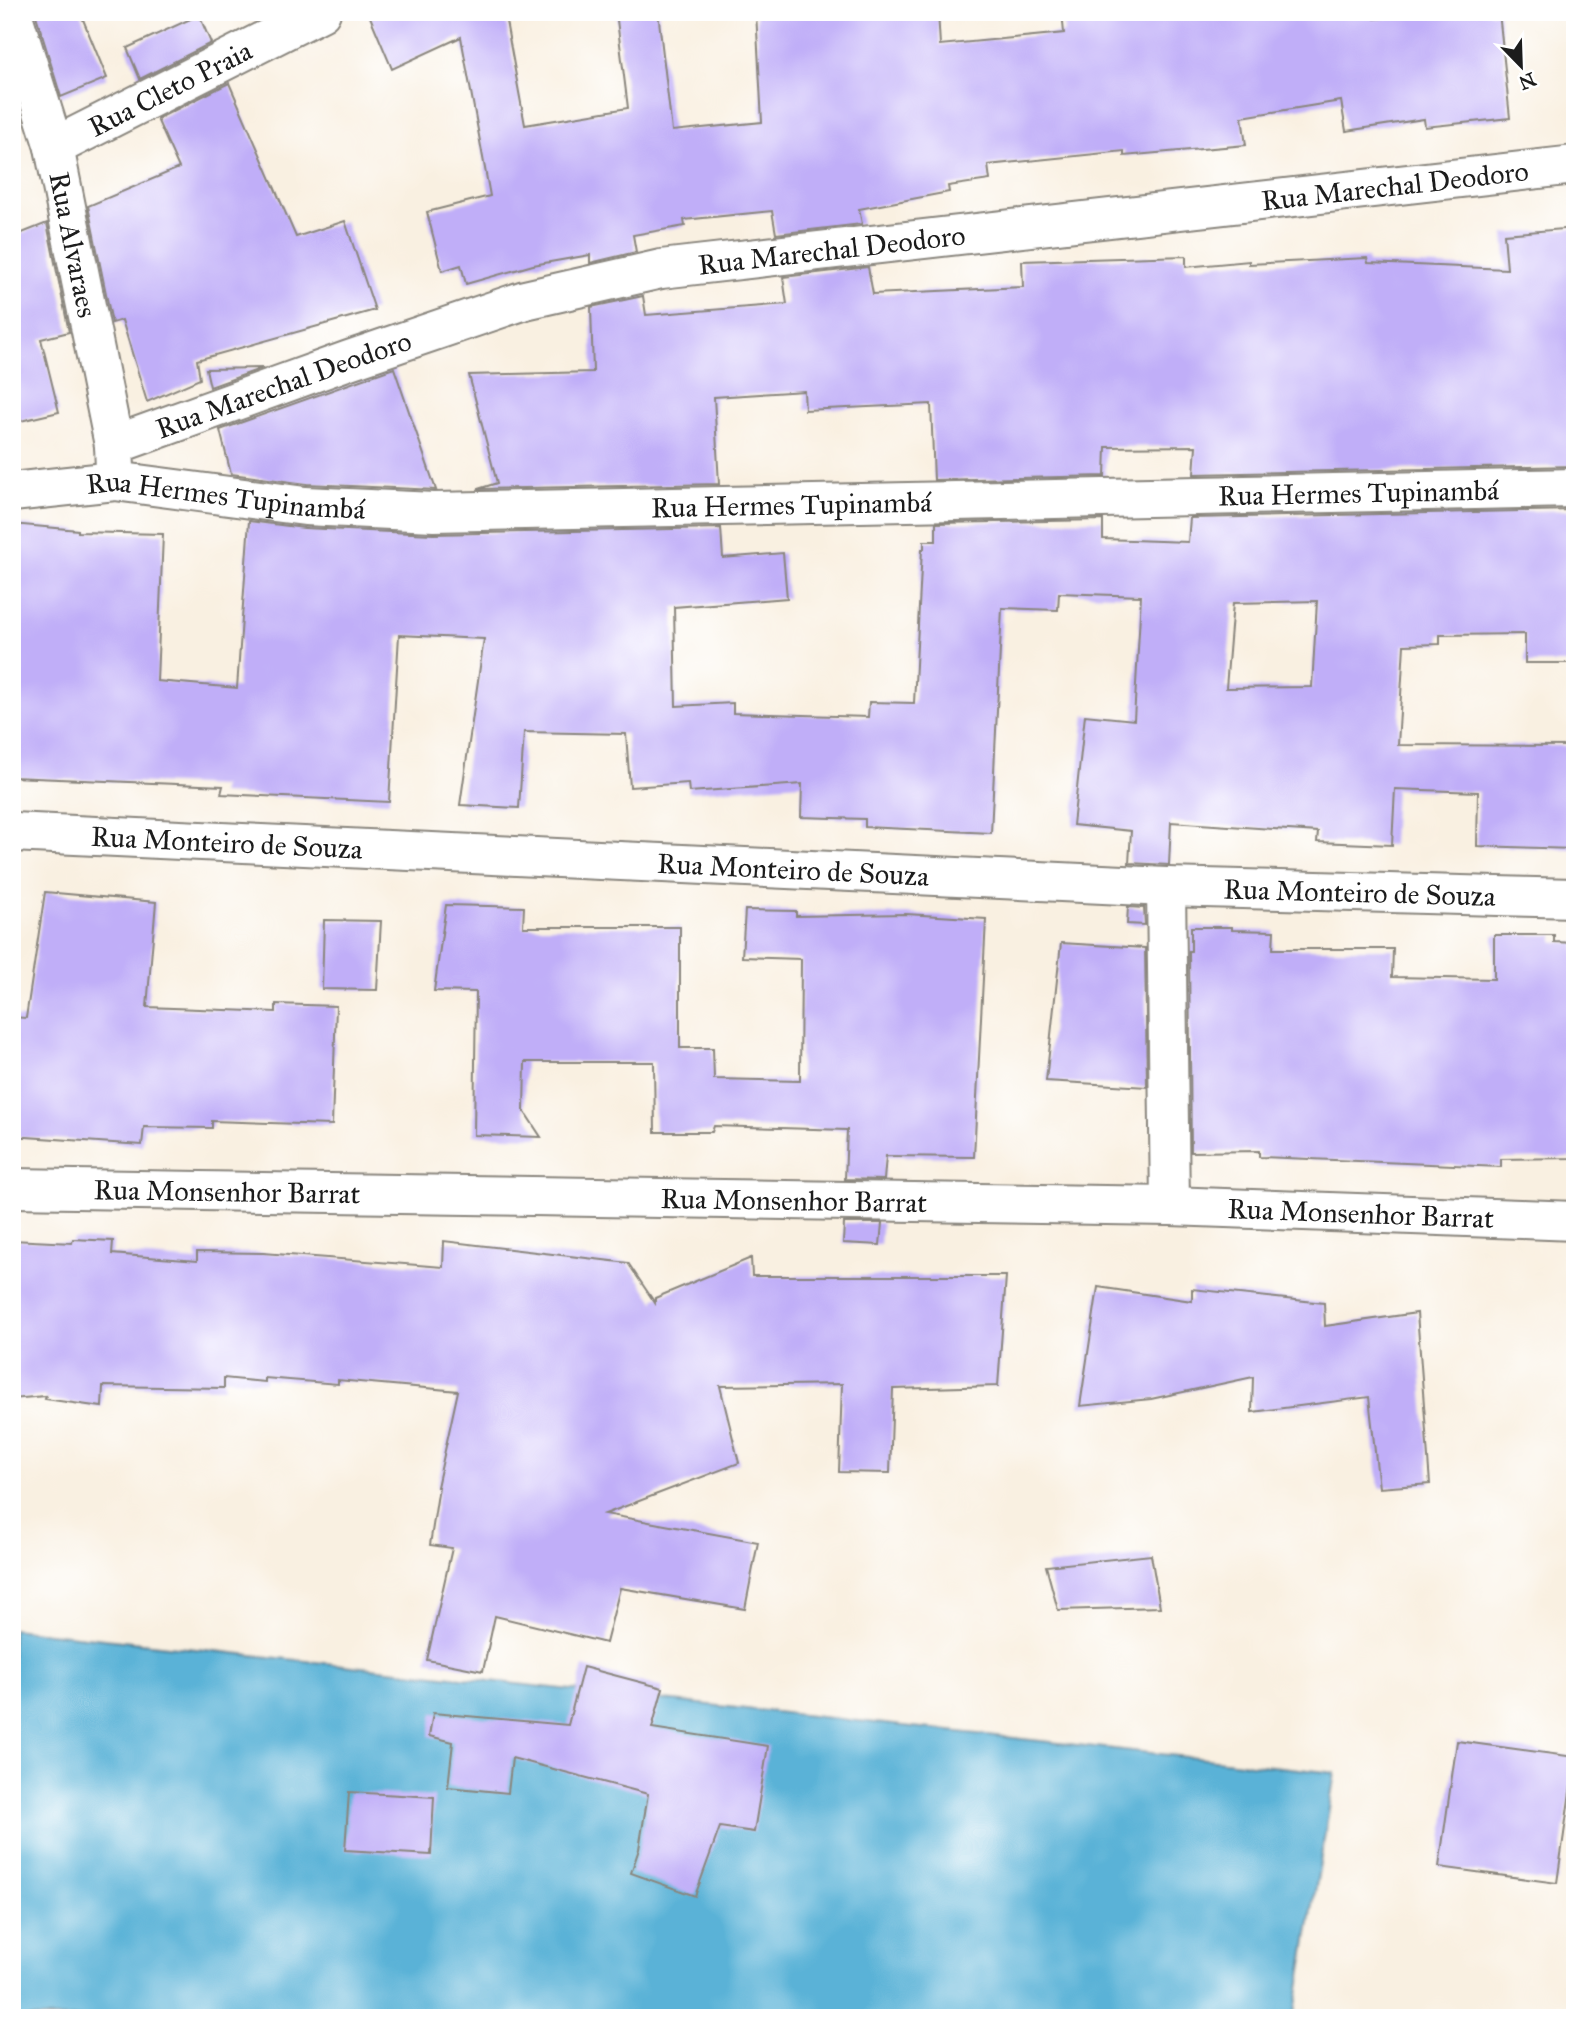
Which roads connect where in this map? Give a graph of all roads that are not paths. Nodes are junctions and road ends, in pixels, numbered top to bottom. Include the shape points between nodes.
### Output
1 (321, 12) edge
2 (12, 13) edge
3 (54, 147) junction
4 (1575, 165) edge
5 (115, 463) junction
6 (1575, 488) edge
7 (12, 492) edge
8 (12, 832) edge
9 (1166, 887) junction
10 (1575, 898) edge
11 (12, 1188) edge
12 (1170, 1206) junction
13 (1575, 1221) edge

1 - 3 street, Rua Cleto Praia
2 - 3 street, Rua Alvaraes
3 - 5 street, Rua Alvaraes
4 - 5 street, Rua Marechal Deodoro via 661,269 525,300 349,359
5 - 6 street, Rua Hermes Tupinambá via 305,506 434,512
5 - 7 street, Rua Hermes Tupinambá
8 - 9 street, Rua Monteiro de Souza
9 - 10 street, Rua Monteiro de Souza
9 - 12 street
11 - 12 street, Rua Monsenhor Barrat
12 - 13 street, Rua Monsenhor Barrat

